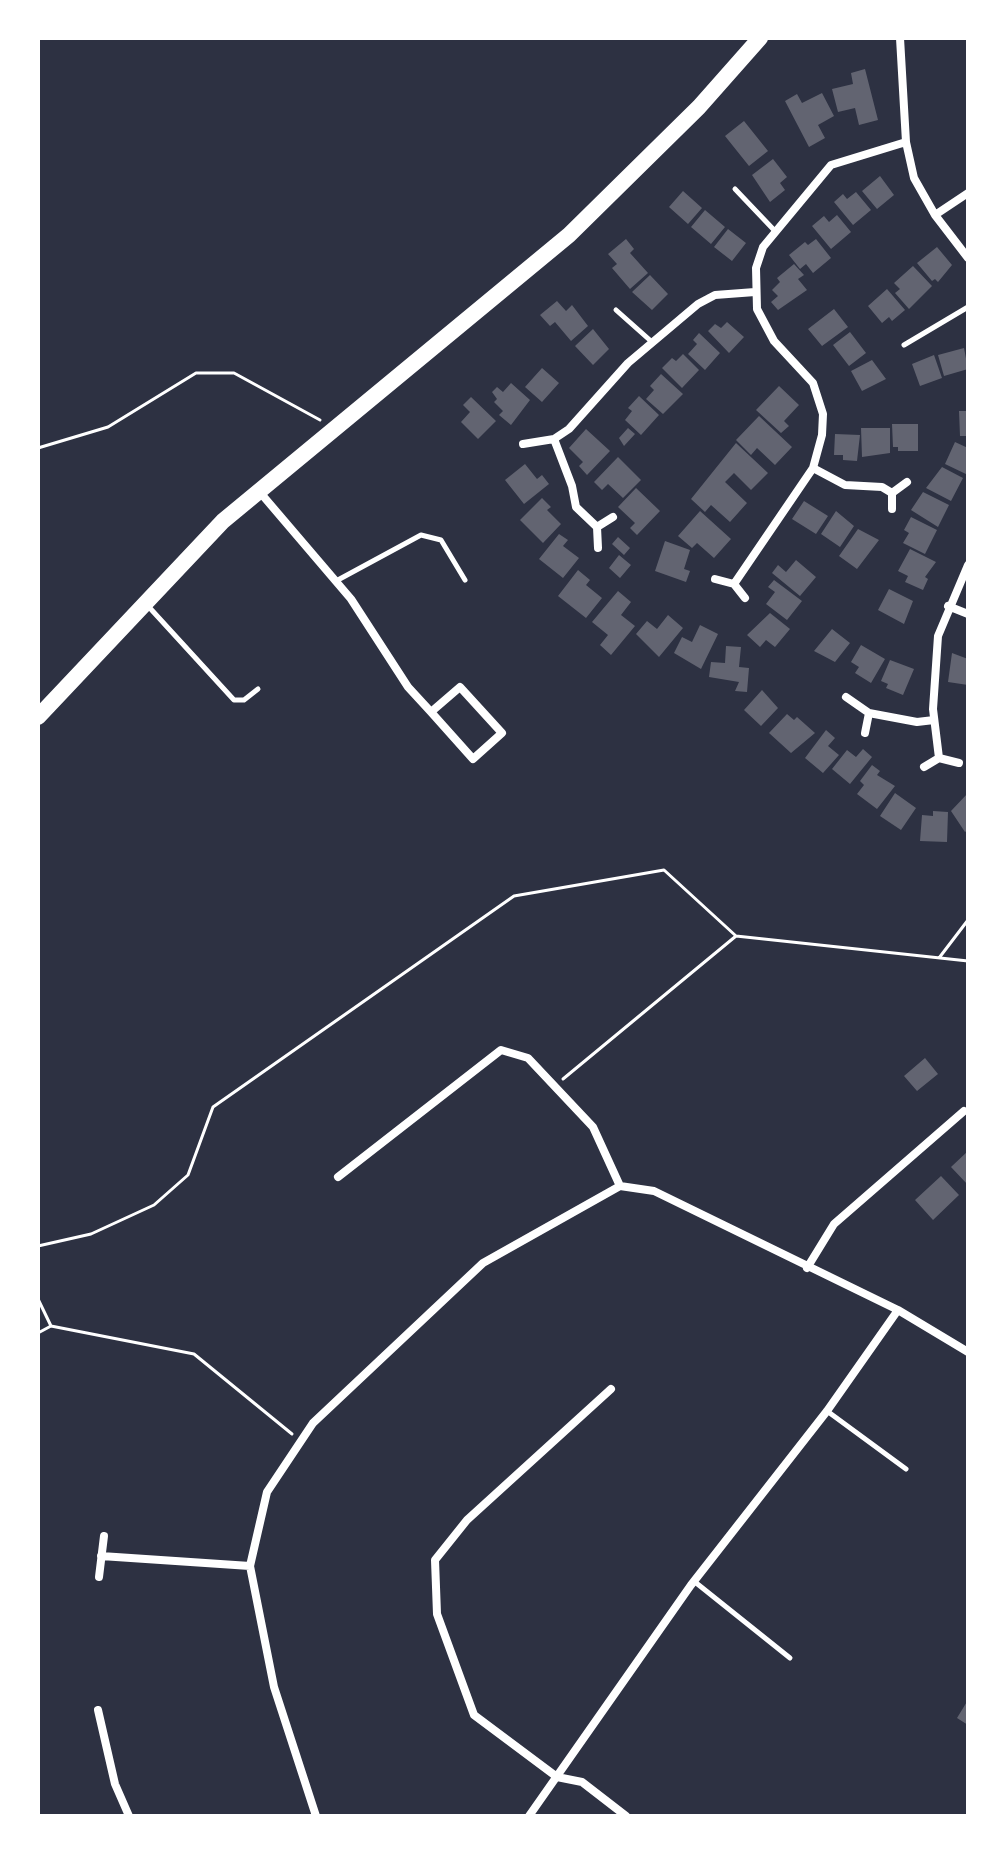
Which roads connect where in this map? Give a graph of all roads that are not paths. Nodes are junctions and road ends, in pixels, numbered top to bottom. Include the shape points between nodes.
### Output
1 (760, 38) edge
2 (900, 38) edge
3 (906, 142) junction
4 (735, 189) dead end
5 (968, 193) edge
6 (935, 215) junction
7 (774, 230) junction
8 (968, 258) edge
9 (755, 292) junction
10 (968, 307) edge
11 (616, 310) dead end
12 (652, 342) junction
13 (904, 345) dead end
14 (554, 439) junction
15 (523, 444) dead end
16 (813, 468) junction
17 (907, 482) dead end
18 (258, 489) junction
19 (892, 493) junction
20 (892, 509) dead end
21 (613, 517) dead end
22 (597, 527) junction
23 (598, 548) dead end
24 (968, 565) edge
25 (715, 579) dead end
26 (465, 580) dead end
27 (336, 581) junction
28 (734, 584) junction
29 (745, 598) dead end
30 (144, 602) junction
31 (948, 606) junction
32 (968, 614) edge
33 (258, 689) dead end
34 (846, 697) dead end
35 (431, 712) junction
36 (869, 713) junction
37 (38, 717) edge
38 (934, 720) junction
39 (865, 733) dead end
40 (939, 758) junction
41 (959, 763) dead end
42 (924, 767) dead end
43 (964, 1111) dead end
44 (338, 1177) dead end
45 (620, 1186) junction
46 (807, 1268) junction
47 (898, 1310) junction
48 (966, 1349) edge
49 (611, 1389) dead end
50 (827, 1411) junction
51 (906, 1469) dead end
52 (104, 1536) dead end
53 (101, 1556) junction
54 (250, 1566) junction
55 (99, 1577) dead end
56 (694, 1581) junction
57 (790, 1658) dead end
58 (98, 1710) dead end
59 (557, 1777) junction
60 (129, 1816) edge
61 (316, 1816) edge
62 (529, 1816) edge
63 (626, 1816) edge

1 - 18 highway via 699,107 569,235
2 - 3 street
3 - 6 street via 914,178
3 - 7 street via 831,165
4 - 7 lane
5 - 6 street
6 - 8 street
7 - 9 street via 756,268
9 - 12 street via 715,295
9 - 16 street via 763,325 803,369 819,399 822,435
10 - 13 lane
11 - 12 lane
12 - 14 street
14 - 15 street
14 - 22 street via 576,507
16 - 19 street via 845,485 882,487
16 - 28 street
17 - 19 street
18 - 27 street
18 - 30 highway
19 - 20 street
21 - 22 street
22 - 23 street
24 - 31 street
25 - 28 street
26 - 27 lane via 441,540 421,535
27 - 35 street
28 - 29 street
30 - 33 lane via 234,700 244,700
30 - 37 highway
31 - 32 street
31 - 38 street via 934,659
34 - 36 street
35 - 35 street via 473,759 502,733 460,687
36 - 38 street
36 - 39 street
38 - 40 street
40 - 41 street
40 - 42 street
43 - 46 street via 834,1224
44 - 45 street via 501,1050 528,1058 593,1127
45 - 46 street via 654,1191
45 - 54 street via 483,1263 313,1423 267,1492
46 - 47 street
47 - 48 street
47 - 50 street
49 - 59 street via 467,1520 435,1560 437,1614 474,1715
50 - 51 lane
50 - 56 street
52 - 53 street
53 - 54 street
53 - 55 street
54 - 61 street via 274,1687
56 - 57 lane
56 - 59 street
58 - 60 street via 115,1784
59 - 62 street
59 - 63 street via 582,1782

